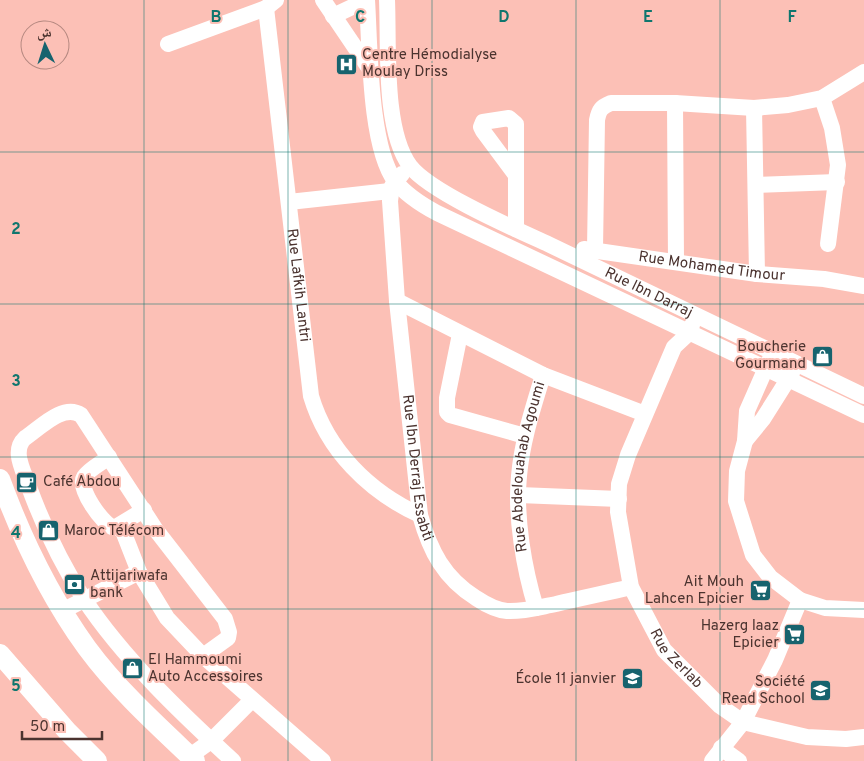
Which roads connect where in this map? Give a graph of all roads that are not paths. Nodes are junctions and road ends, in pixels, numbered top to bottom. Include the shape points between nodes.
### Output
1 (323, 0) edge
2 (367, 0) edge
3 (387, 0) edge
4 (271, 4) edge
5 (333, 16) junction
6 (168, 44) dead end
7 (371, 71) junction
8 (864, 72) edge
9 (822, 98) junction
10 (675, 103) junction
11 (754, 108) junction
12 (411, 167) junction
13 (515, 174) dead end
14 (837, 182) junction
15 (757, 185) junction
16 (392, 186) junction
17 (289, 202) junction
18 (516, 229) junction
19 (828, 244) dead end
20 (594, 249) junction
21 (560, 250) junction
22 (628, 254) junction
23 (676, 261) junction
24 (550, 267) junction
25 (758, 274) junction
26 (620, 279) junction
27 (864, 286) edge
28 (610, 296) junction
29 (397, 301) junction
30 (681, 308) junction
31 (697, 315) junction
32 (672, 326) junction
33 (460, 334) junction
34 (688, 334) junction
35 (674, 347) junction
36 (773, 353) junction
37 (797, 364) junction
38 (765, 370) junction
39 (543, 375) junction
40 (787, 381) junction
41 (864, 396) edge
42 (644, 414) junction
43 (864, 416) edge
44 (526, 436) junction
45 (745, 441) junction
46 (109, 457) junction
47 (0, 479) edge
48 (519, 495) junction
49 (619, 499) junction
50 (144, 510) junction
51 (420, 516) junction
52 (121, 526) junction
53 (139, 572) junction
54 (630, 587) junction
55 (84, 599) junction
56 (800, 600) junction
57 (536, 608) junction
58 (864, 610) edge
59 (62, 611) junction
60 (0, 654) edge
61 (203, 656) junction
62 (252, 700) junction
63 (743, 722) junction
64 (864, 737) edge
65 (211, 741) junction
66 (716, 755) edge
67 (192, 759) edge
68 (97, 761) edge
69 (233, 761) edge
70 (323, 761) edge
71 (739, 761) edge

1 - 5 street
2 - 5 street
2 - 7 street
3 - 12 street via 394,127
4 - 6 street
4 - 17 street, Rue Lafkih Lantri
5 - 7 street
7 - 16 street via 379,144
8 - 9 street
9 - 11 street
9 - 14 street via 837,150
10 - 11 street
10 - 20 street via 611,103 598,111
10 - 23 street
11 - 15 street
12 - 16 street
12 - 18 street, Rue Ibn Darraj via 435,187
13 - 18 street
14 - 15 street
14 - 19 street
15 - 25 street
16 - 17 street
16 - 24 street, Rue Ibn Darraj via 437,213
16 - 29 street, Rue Ibn Derraj Essabti
17 - 51 street, Rue Lafkih Lantri via 311,396 317,416 330,440 348,462 396,504
18 - 21 street, Rue Ibn Darraj
20 - 21 street, Rue Mohamed Timour
20 - 22 street, Rue Mohamed Timour
21 - 24 street
21 - 26 street, Rue Ibn Darraj
22 - 23 street, Rue Mohamed Timour
22 - 26 street
23 - 25 street, Rue Mohamed Timour
24 - 28 street, Rue Ibn Darraj
25 - 27 street, Rue Mohamed Timour
26 - 28 street
26 - 30 street, Rue Ibn Darraj
28 - 32 street, Rue Ibn Darraj
29 - 33 street
29 - 51 street, Rue Ibn Derraj Essabti
30 - 31 street, Rue Ibn Darraj
30 - 32 street
31 - 34 street, Rue ZerIab
31 - 36 street, Rue Ibn Darraj
32 - 34 street, Rue Ibn Darraj
32 - 35 street, Rue ZerIab
33 - 39 street
33 - 44 street via 447,412
34 - 35 street, Rue ZerIab
34 - 38 street, Rue Ibn Darraj
35 - 42 street, Rue ZerIab
36 - 37 street, Rue Ibn Darraj
36 - 38 street
37 - 40 street
37 - 41 street, Rue Ibn Darraj
38 - 40 street, Rue Ibn Darraj
38 - 45 street via 748,411
39 - 42 street, Rue Abdelouahab Agoumi
39 - 44 street, Rue Abdelouahab Agoumi
40 - 43 street, Rue Ibn Darraj
40 - 45 street
42 - 49 street, Rue ZerIab via 619,484
44 - 48 street, Rue Abdelouahab Agoumi
45 - 56 street via 736,471 736,501 742,525 754,555 770,577
46 - 50 street
46 - 52 street via 84,476 83,490 104,523 114,528
46 - 55 street via 76,412 62,412 20,442 18,449 36,504
47 - 59 main road via 32,557
48 - 49 street
48 - 57 street, Rue Abdelouahab Agoumi via 523,553
49 - 54 street, Rue ZerIab via 621,542
50 - 52 street
50 - 61 street via 228,627 228,638
51 - 57 street, Rue Ibn Derraj Essabti via 438,564 468,594 487,606 506,611
52 - 53 street
53 - 55 street
53 - 61 street via 167,618
54 - 57 street, Rue Ibn Derraj Essabti
54 - 63 street, Rue ZerIab via 664,650 720,706
55 - 59 street
55 - 65 street via 147,676
56 - 58 street via 825,608
56 - 63 street via 775,660
59 - 67 main road via 88,650 154,724
60 - 68 main road
61 - 62 street
62 - 65 street
62 - 70 street
63 - 64 street, Rue ZerIab via 807,737 846,740
63 - 66 street
65 - 67 street
65 - 69 street
66 - 71 street

